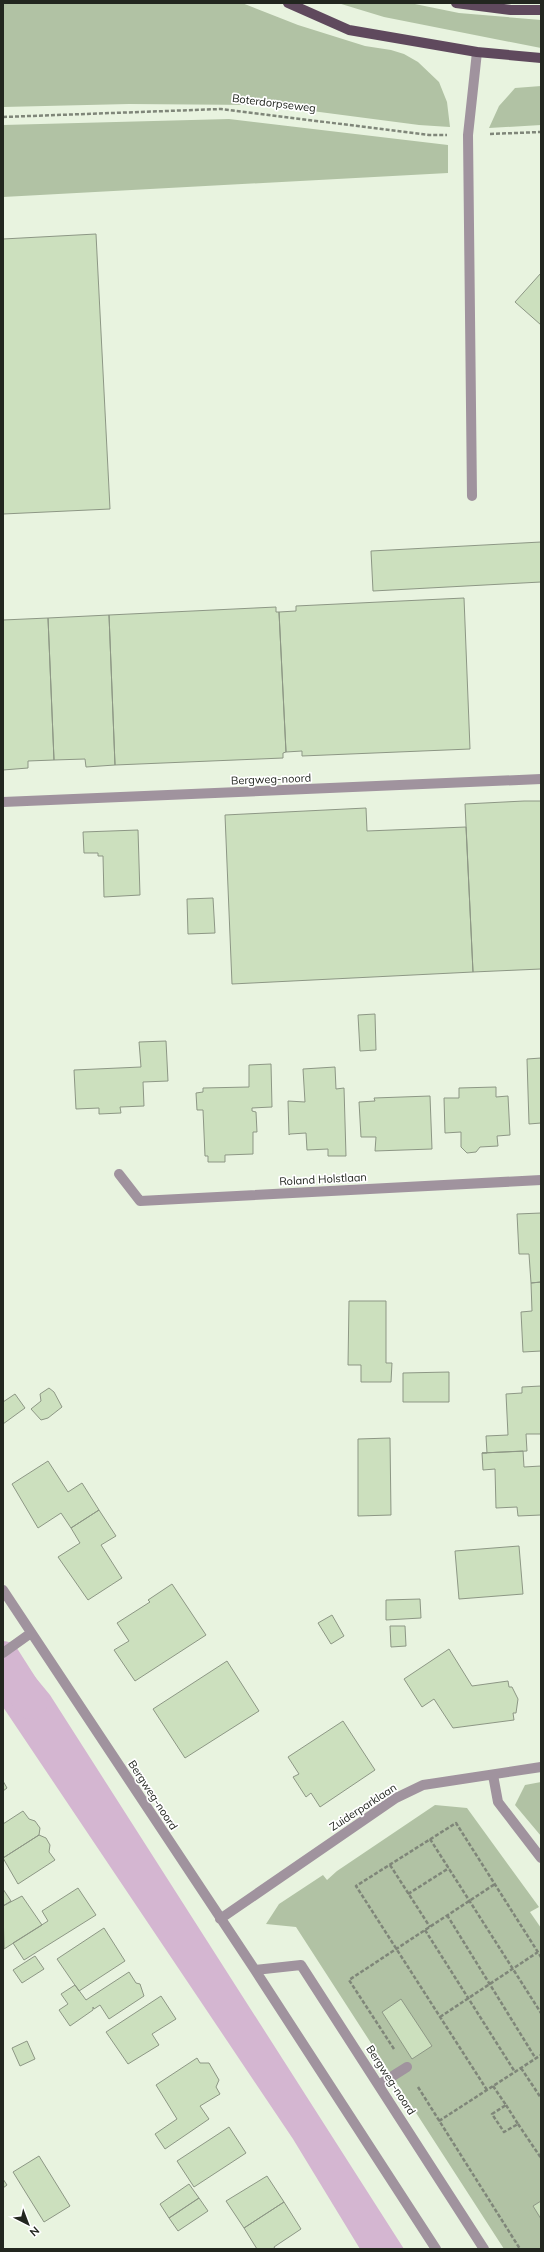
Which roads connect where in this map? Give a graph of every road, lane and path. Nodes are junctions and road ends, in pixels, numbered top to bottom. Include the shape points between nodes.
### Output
1 (288, 3) edge
2 (456, 3) edge
3 (541, 10) edge
4 (477, 52) junction
5 (541, 58) edge
6 (3, 116) edge
7 (541, 132) edge
8 (468, 135) junction
9 (472, 496) dead end
10 (541, 779) edge
11 (3, 802) edge
12 (119, 1174) dead end
13 (541, 1180) edge
14 (3, 1590) edge
15 (31, 1633) junction
16 (3, 1653) edge
17 (536, 1768) edge
18 (493, 1775) junction
19 (430, 1839) junction
20 (541, 1858) edge
21 (390, 1865) junction
22 (449, 1868) junction
23 (495, 1884) junction
24 (408, 1894) junction
25 (470, 1901) junction
26 (447, 1915) junction
27 (220, 1919) junction
28 (430, 1927) junction
29 (425, 1930) junction
30 (396, 1949) junction
31 (538, 1952) junction
32 (541, 1957) edge
33 (513, 1969) junction
34 (255, 1970) junction
35 (490, 1984) junction
36 (467, 1999) junction
37 (541, 2013) edge
38 (440, 2017) junction
39 (541, 2055) edge
40 (536, 2058) junction
41 (406, 2067) junction
42 (521, 2068) junction
43 (515, 2072) junction
44 (380, 2084) junction
45 (493, 2086) junction
46 (487, 2090) junction
47 (541, 2098) edge
48 (506, 2105) junction
49 (439, 2121) junction
50 (518, 2124) junction
51 (541, 2158) edge
52 (436, 2249) edge
53 (484, 2249) edge
54 (520, 2249) edge

1 - 4 main road via 349,30
2 - 3 main road via 511,10
4 - 5 main road
4 - 8 street
6 - 8 path, Boterdorpseweg via 221,109 429,135
7 - 8 path, Boterdorpseweg
8 - 9 street
10 - 11 street, Bergweg-noord
12 - 13 street, Roland Holstlaan via 140,1201
14 - 15 street, Bergweg-noord
15 - 16 street
15 - 27 street, Bergweg-noord
17 - 18 street, Zuiderparklaan
18 - 20 street via 498,1802
18 - 27 street, Zuiderparklaan via 422,1785 396,1798
19 - 21 path
19 - 22 path
19 - 23 path via 456,1823
21 - 24 path
21 - 30 path via 356,1886
22 - 24 path
22 - 25 path
23 - 25 path
23 - 31 path
24 - 28 path
25 - 26 path
25 - 33 path
26 - 28 path
26 - 35 path
27 - 34 street, Bergweg-noord
28 - 29 path
29 - 30 path
29 - 36 path
30 - 38 path
30 - 41 path via 349,1980
31 - 32 path
31 - 33 path
33 - 35 path
33 - 37 path
34 - 44 street, Bergweg-noord via 301,1965
34 - 52 street, Bergweg-noord
35 - 36 path
35 - 40 path
36 - 38 path
36 - 43 path
38 - 46 path
39 - 40 path
40 - 42 path
41 - 44 street
41 - 49 path
42 - 43 path
42 - 47 path
43 - 45 path
44 - 53 street, Bergweg-noord
45 - 46 path
45 - 48 path
46 - 49 path
48 - 50 path
48 - 50 path via 492,2114 504,2132
49 - 54 path
50 - 51 path

